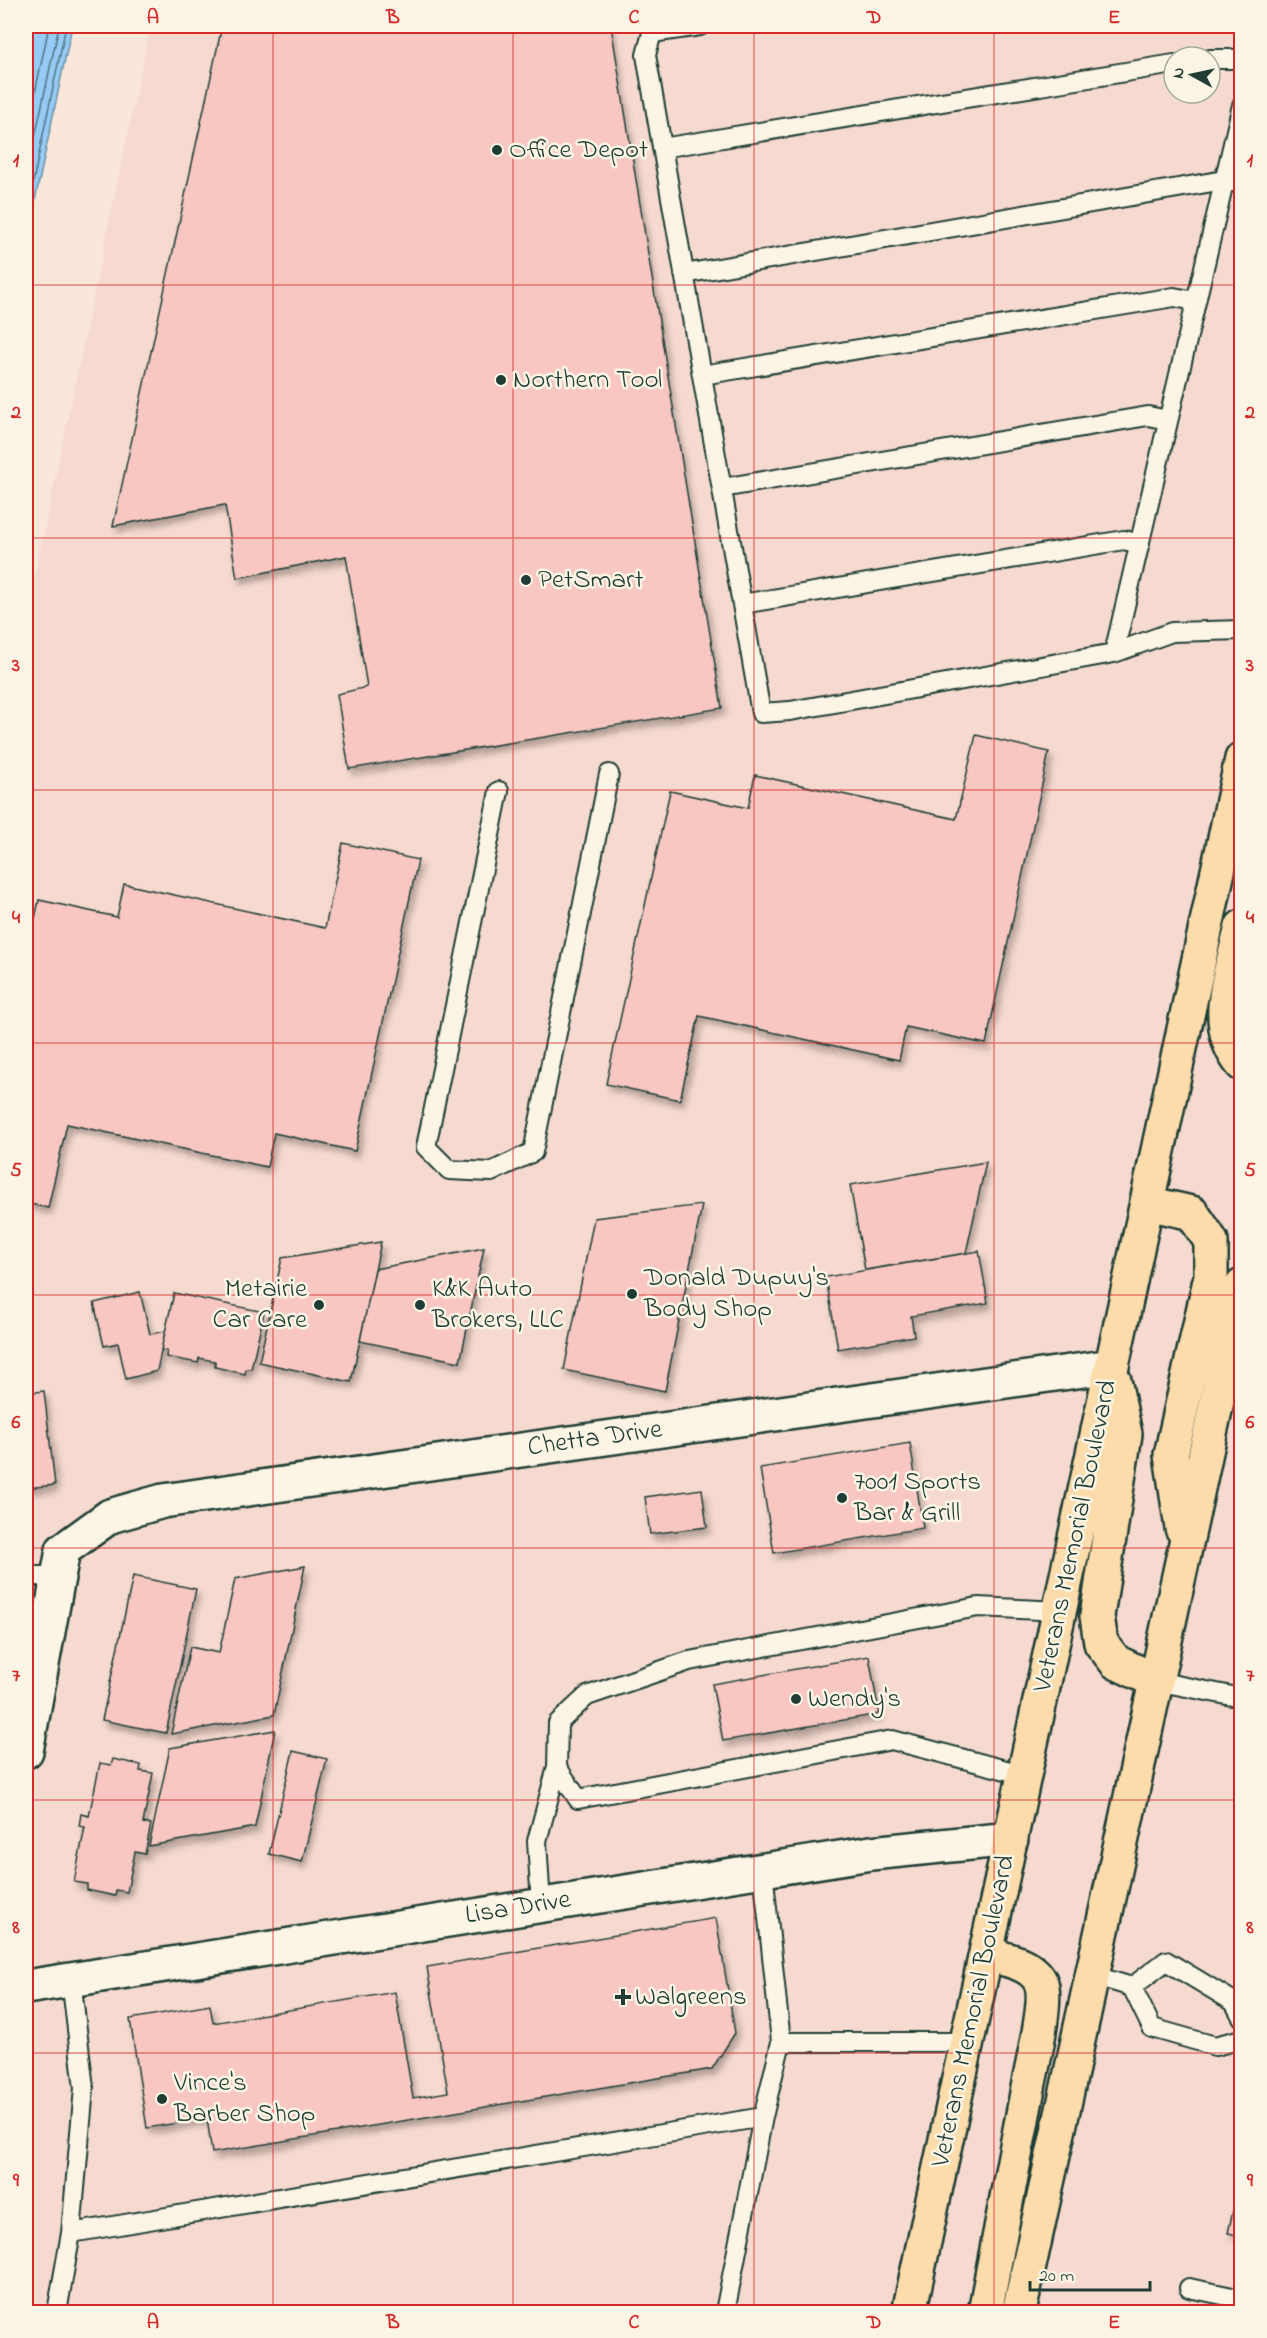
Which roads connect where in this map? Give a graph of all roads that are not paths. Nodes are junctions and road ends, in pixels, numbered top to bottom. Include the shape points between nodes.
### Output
1 (700, 26) edge
2 (1222, 59) edge
3 (1242, 59) edge
4 (1162, 66) edge
5 (1242, 105) edge
6 (662, 148) junction
7 (1233, 182) edge
8 (684, 274) junction
9 (1196, 301) junction
10 (702, 375) junction
11 (1168, 420) junction
12 (722, 488) junction
13 (1140, 544) junction
14 (742, 604) junction
15 (1242, 630) edge
16 (1114, 653) junction
17 (1242, 759) edge
18 (609, 774) dead end
19 (499, 791) dead end
20 (1242, 927) edge
21 (1242, 1064) edge
22 (1147, 1203) junction
23 (1242, 1286) edge
24 (1112, 1366) junction
25 (1233, 1368) edge
26 (1185, 1547) junction
27 (26, 1576) edge
28 (58, 1576) junction
29 (1060, 1611) junction
30 (1156, 1681) junction
31 (1242, 1698) edge
32 (26, 1751) edge
33 (557, 1767) junction
34 (1025, 1775) junction
35 (1011, 1839) junction
36 (763, 1870) junction
37 (541, 1905) junction
38 (986, 1954) junction
39 (1092, 1975) junction
40 (71, 1979) junction
41 (26, 1987) edge
42 (1132, 1987) junction
43 (1242, 2017) edge
44 (1242, 2039) edge
45 (781, 2042) junction
46 (968, 2042) junction
47 (763, 2117) junction
48 (71, 2233) junction
49 (1189, 2288) dead end
50 (1242, 2299) edge
51 (57, 2313) edge
52 (725, 2313) edge
53 (909, 2313) edge
54 (985, 2313) edge
55 (1019, 2313) edge

1 - 6 lane via 652,33 646,55
2 - 3 lane
4 - 6 lane
5 - 7 lane
6 - 8 lane
7 - 8 lane
7 - 9 lane
8 - 10 lane
9 - 10 lane via 1174,297
9 - 11 lane
10 - 12 lane
11 - 12 lane via 1148,416
11 - 13 lane
12 - 14 lane
13 - 14 lane via 1124,540
13 - 16 lane
14 - 16 lane via 761,713
15 - 16 lane via 1172,632
17 - 22 main road, Veterans Memorial Boulevard
18 - 19 lane via 533,1152 491,1172 450,1170 426,1147
20 - 21 main road via 1224,1010 1232,1053
22 - 24 main road, Veterans Memorial Boulevard
22 - 26 main road via 1192,1213 1211,1241 1211,1276 1171,1455
23 - 25 main road
24 - 28 street, Chetta Drive via 163,1501 110,1516 63,1550
24 - 29 main road, Veterans Memorial Boulevard
24 - 30 main road via 1125,1434 1097,1616 1101,1643 1116,1662
25 - 26 main road
26 - 30 main road
27 - 28 lane
28 - 32 street, Chetta Drive
29 - 33 lane via 978,1607 689,1661 587,1696 558,1723
29 - 34 main road, Veterans Memorial Boulevard
30 - 31 lane
30 - 39 main road
33 - 34 lane via 578,1799 892,1740
33 - 37 lane via 537,1841
34 - 35 main road, Veterans Memorial Boulevard
35 - 36 street, Lisa Drive via 901,1849
35 - 38 main road, Veterans Memorial Boulevard
36 - 37 street, Lisa Drive
36 - 45 lane
37 - 40 street, Lisa Drive
38 - 46 main road, Veterans Memorial Boulevard
38 - 54 main road via 1032,1970 1041,1983 1042,1998
39 - 42 lane
39 - 55 main road
40 - 41 street, Lisa Drive
40 - 48 lane via 84,2088
42 - 43 lane via 1166,1961 1234,2002
42 - 44 lane via 1152,2028 1215,2046
45 - 46 lane
45 - 47 lane
46 - 53 main road, Veterans Memorial Boulevard
47 - 48 lane
47 - 52 lane
48 - 51 lane
49 - 50 lane

